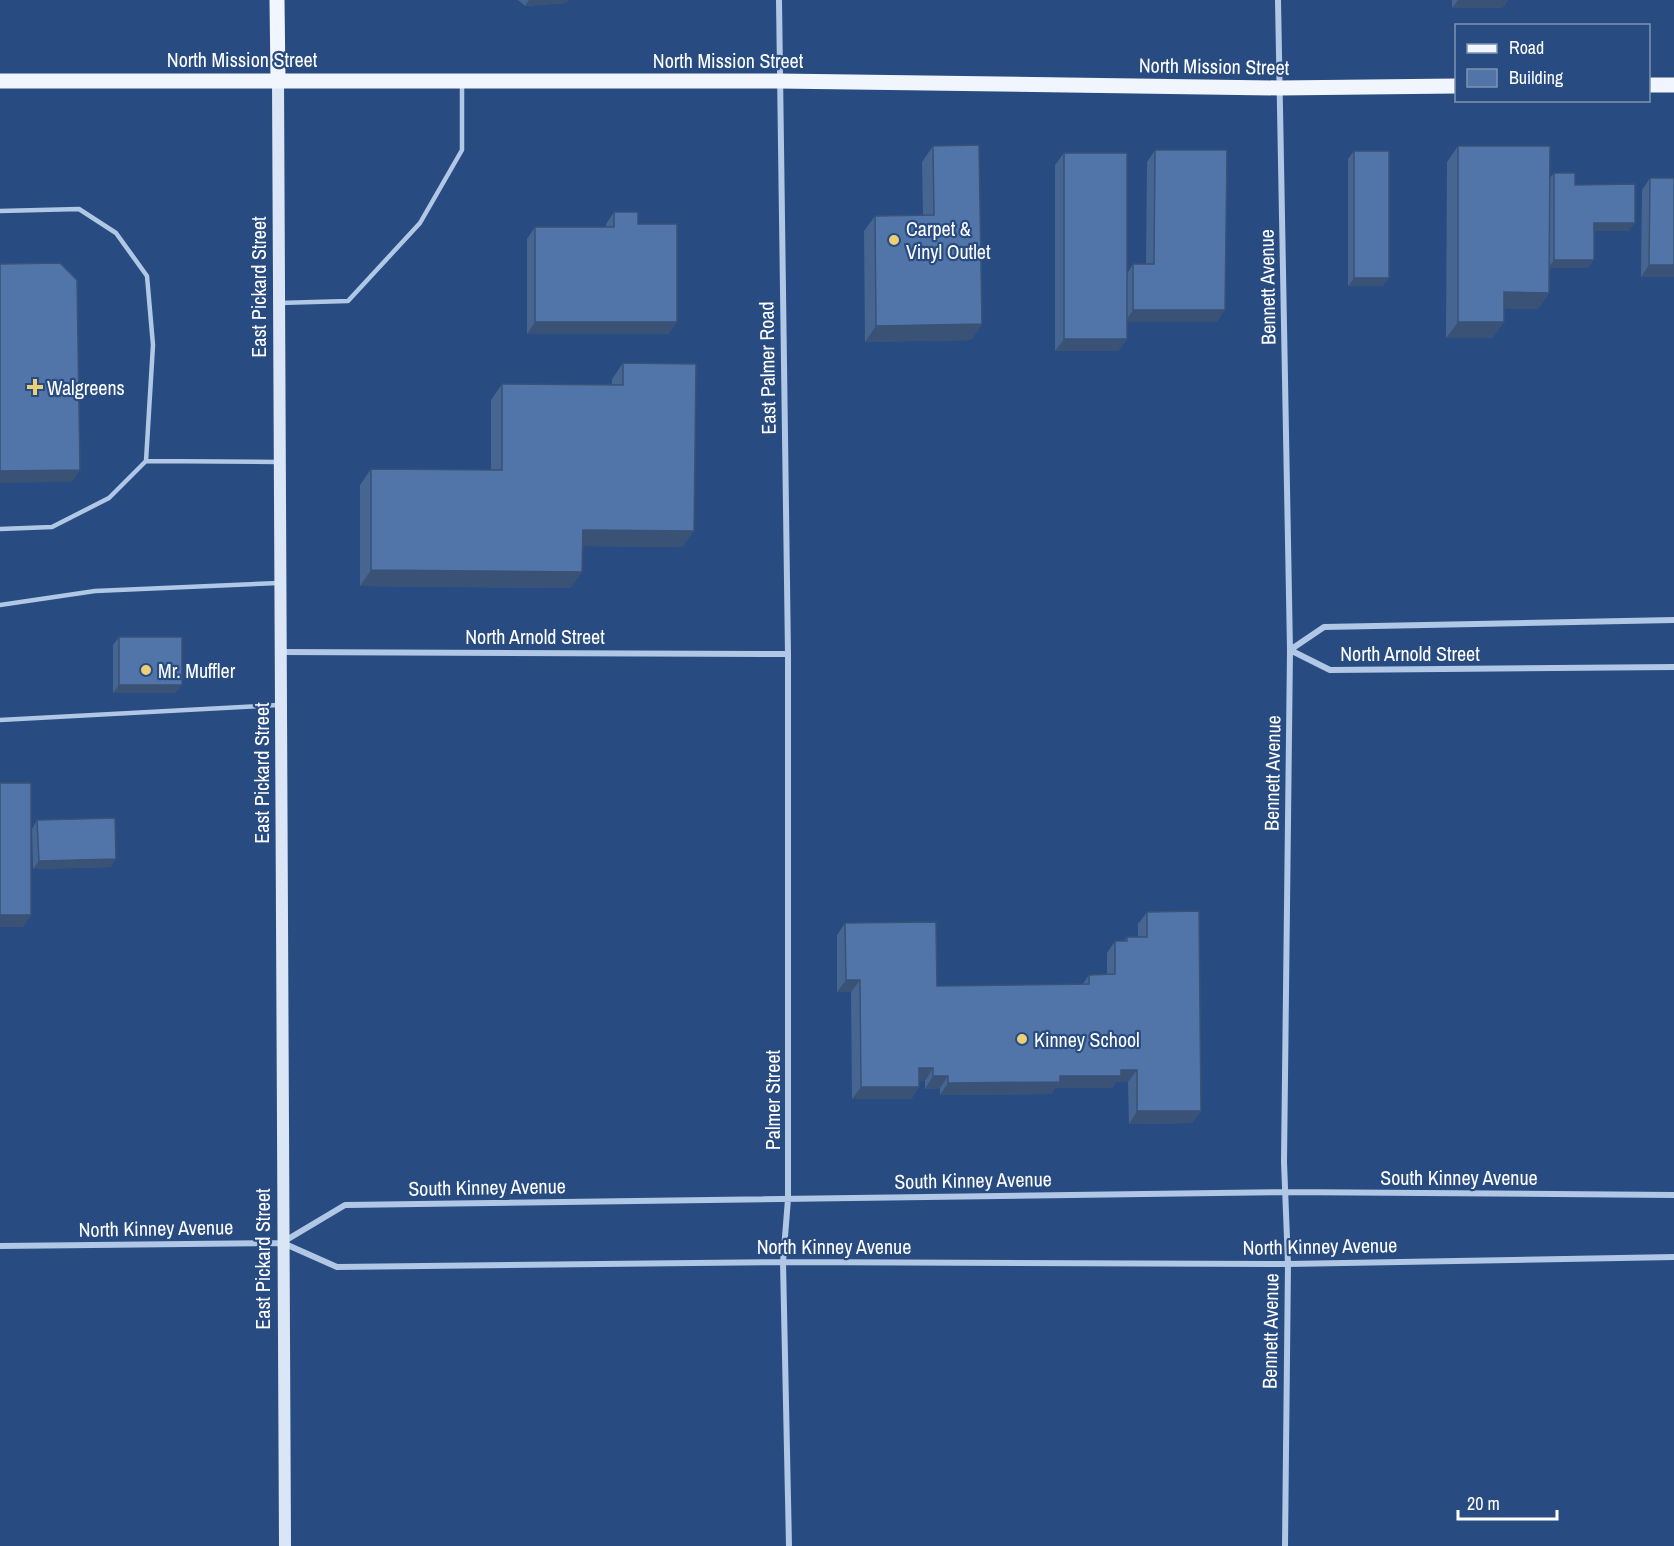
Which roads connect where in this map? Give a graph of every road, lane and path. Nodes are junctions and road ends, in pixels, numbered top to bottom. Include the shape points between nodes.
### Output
1 (277, 0) edge
2 (779, 0) edge
3 (1278, 0) edge
4 (278, 80) junction
5 (0, 81) edge
6 (462, 81) junction
7 (779, 81) junction
8 (1650, 85) edge
9 (1674, 85) edge
10 (1455, 86) edge
11 (1280, 88) junction
12 (0, 210) edge
13 (279, 303) junction
14 (146, 461) junction
15 (280, 462) junction
16 (0, 529) edge
17 (281, 583) junction
18 (0, 605) edge
19 (1674, 620) edge
20 (1290, 650) junction
21 (282, 652) junction
22 (788, 654) junction
23 (1674, 667) edge
24 (282, 705) junction
25 (0, 720) edge
26 (1284, 1192) junction
27 (1674, 1195) edge
28 (788, 1199) junction
29 (283, 1243) junction
30 (0, 1246) edge
31 (1674, 1257) edge
32 (783, 1262) junction
33 (1288, 1264) junction
34 (285, 1546) edge
35 (789, 1546) edge
36 (1285, 1546) edge

1 - 4 main road, East Pickard Street
2 - 7 street, East Palmer Road
3 - 11 street, Bennett Avenue
4 - 5 main road, North Mission Street
4 - 6 main road, North Mission Street
4 - 13 main road, East Pickard Street
6 - 7 main road, North Mission Street
6 - 13 lane via 462,150 420,223 348,301
7 - 11 main road, North Mission Street
7 - 22 street, East Palmer Road
8 - 9 main road
10 - 11 main road, North Mission Street
11 - 20 street, Bennett Avenue
12 - 14 lane via 79,209 116,232 147,276 153,345
13 - 15 main road, East Pickard Street
14 - 15 lane
14 - 16 lane via 109,498 52,527
15 - 17 main road, East Pickard Street
17 - 18 lane via 95,591
17 - 21 main road, East Pickard Street
19 - 20 street, North Arnold Street via 1324,627
20 - 23 street, North Arnold Street via 1330,670
20 - 26 street, Bennett Avenue
21 - 22 street, North Arnold Street
21 - 24 main road, East Pickard Street
22 - 28 street, Palmer Street
24 - 25 lane
24 - 29 main road, East Pickard Street
26 - 27 street, South Kinney Avenue
26 - 28 street, South Kinney Avenue
26 - 33 street, Bennett Avenue
28 - 29 street, South Kinney Avenue via 345,1205
28 - 32 street, Palmer Street
29 - 30 street, North Kinney Avenue
29 - 32 street, North Kinney Avenue via 337,1267
29 - 34 main road, East Pickard Street
31 - 33 street, North Kinney Avenue
32 - 33 street, North Kinney Avenue
32 - 35 street, Palmer Street
33 - 36 street, Bennett Avenue

